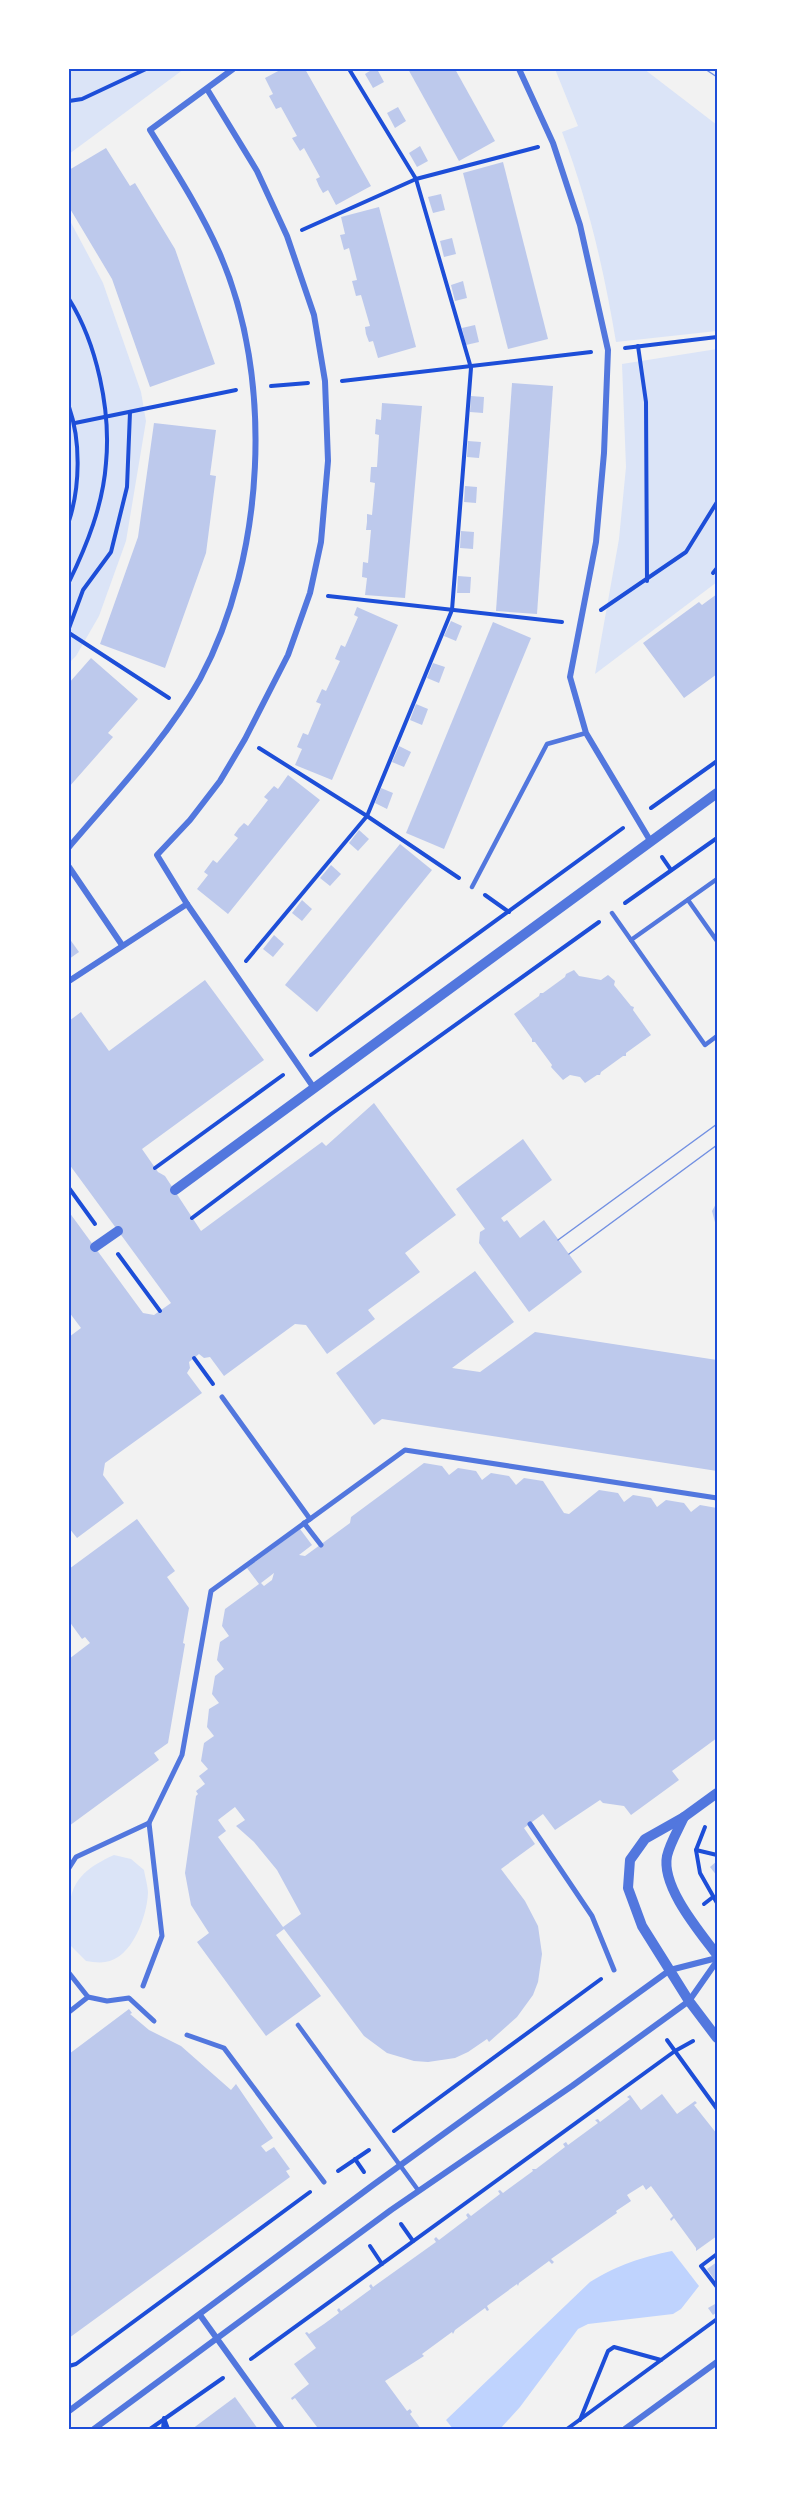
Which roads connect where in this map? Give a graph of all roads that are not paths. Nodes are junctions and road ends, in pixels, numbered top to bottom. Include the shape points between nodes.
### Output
1 (233, 69) edge
2 (519, 69) edge
3 (207, 89) junction
4 (586, 733) junction
5 (717, 793) edge
6 (651, 842) junction
7 (69, 847) edge
8 (69, 867) edge
9 (717, 879) edge
10 (472, 887) road end
11 (688, 900) junction
12 (188, 904) junction
13 (612, 912) road end
14 (631, 940) junction
15 (717, 941) edge
16 (122, 945) junction
17 (69, 981) edge
18 (717, 1036) edge
19 (315, 1089) junction
20 (175, 1190) dead end
21 (118, 1231) dead end
22 (95, 1247) dead end
23 (222, 1397) road end
24 (717, 1498) edge
25 (307, 1521) junction
26 (321, 1545) dead end
27 (717, 1792) edge
28 (684, 1817) junction
29 (149, 1823) junction
30 (530, 1824) dead end
31 (69, 1868) edge
32 (717, 1958) edge
33 (614, 1970) dead end
34 (670, 1970) junction
35 (69, 1973) edge
36 (143, 1986) dead end
37 (88, 1997) junction
38 (689, 2001) junction
39 (69, 2012) edge
40 (154, 2020) dead end
41 (298, 2025) dead end
42 (715, 2034) edge
43 (188, 2035) dead end
44 (400, 2165) junction
45 (324, 2182) dead end
46 (418, 2190) junction
47 (200, 2315) junction
48 (217, 2338) junction
49 (717, 2362) edge
50 (69, 2411) edge
51 (94, 2429) edge
52 (282, 2429) edge
53 (625, 2429) edge

1 - 3 street
2 - 4 street via 553,143 580,225 608,350 596,542 570,677
3 - 7 street via 150,129 219,253 239,307 254,387 255,481 243,561 221,628 200,678 183,706
3 - 12 street via 257,171 287,236 314,315 325,381 328,461 321,542 310,593 288,655 220,781 157,855
4 - 6 street
4 - 10 lane via 547,744
5 - 6 street
6 - 19 street
8 - 16 street
9 - 11 lane
11 - 14 lane
11 - 15 lane
12 - 16 street
12 - 19 street
13 - 14 lane
14 - 18 lane via 705,1045
16 - 17 street
19 - 20 street
21 - 22 street
23 - 25 street
24 - 25 street via 405,1450
25 - 26 street
25 - 29 street via 211,1591 182,1755
27 - 28 street
28 - 32 street via 667,1858 670,1881
28 - 34 street via 645,1839 630,1860 628,1888 642,1926
29 - 31 street via 76,1857
29 - 36 street via 162,1936
30 - 33 street via 592,1916
32 - 34 street
32 - 38 street
34 - 38 street
34 - 44 street
35 - 37 street
37 - 39 street
37 - 40 street via 107,2001 129,1998
38 - 42 street
38 - 46 street
41 - 44 lane
43 - 45 street via 224,2048
44 - 46 lane
44 - 47 street
46 - 48 street
47 - 48 street
47 - 50 street
48 - 51 street
48 - 52 street
49 - 53 street

